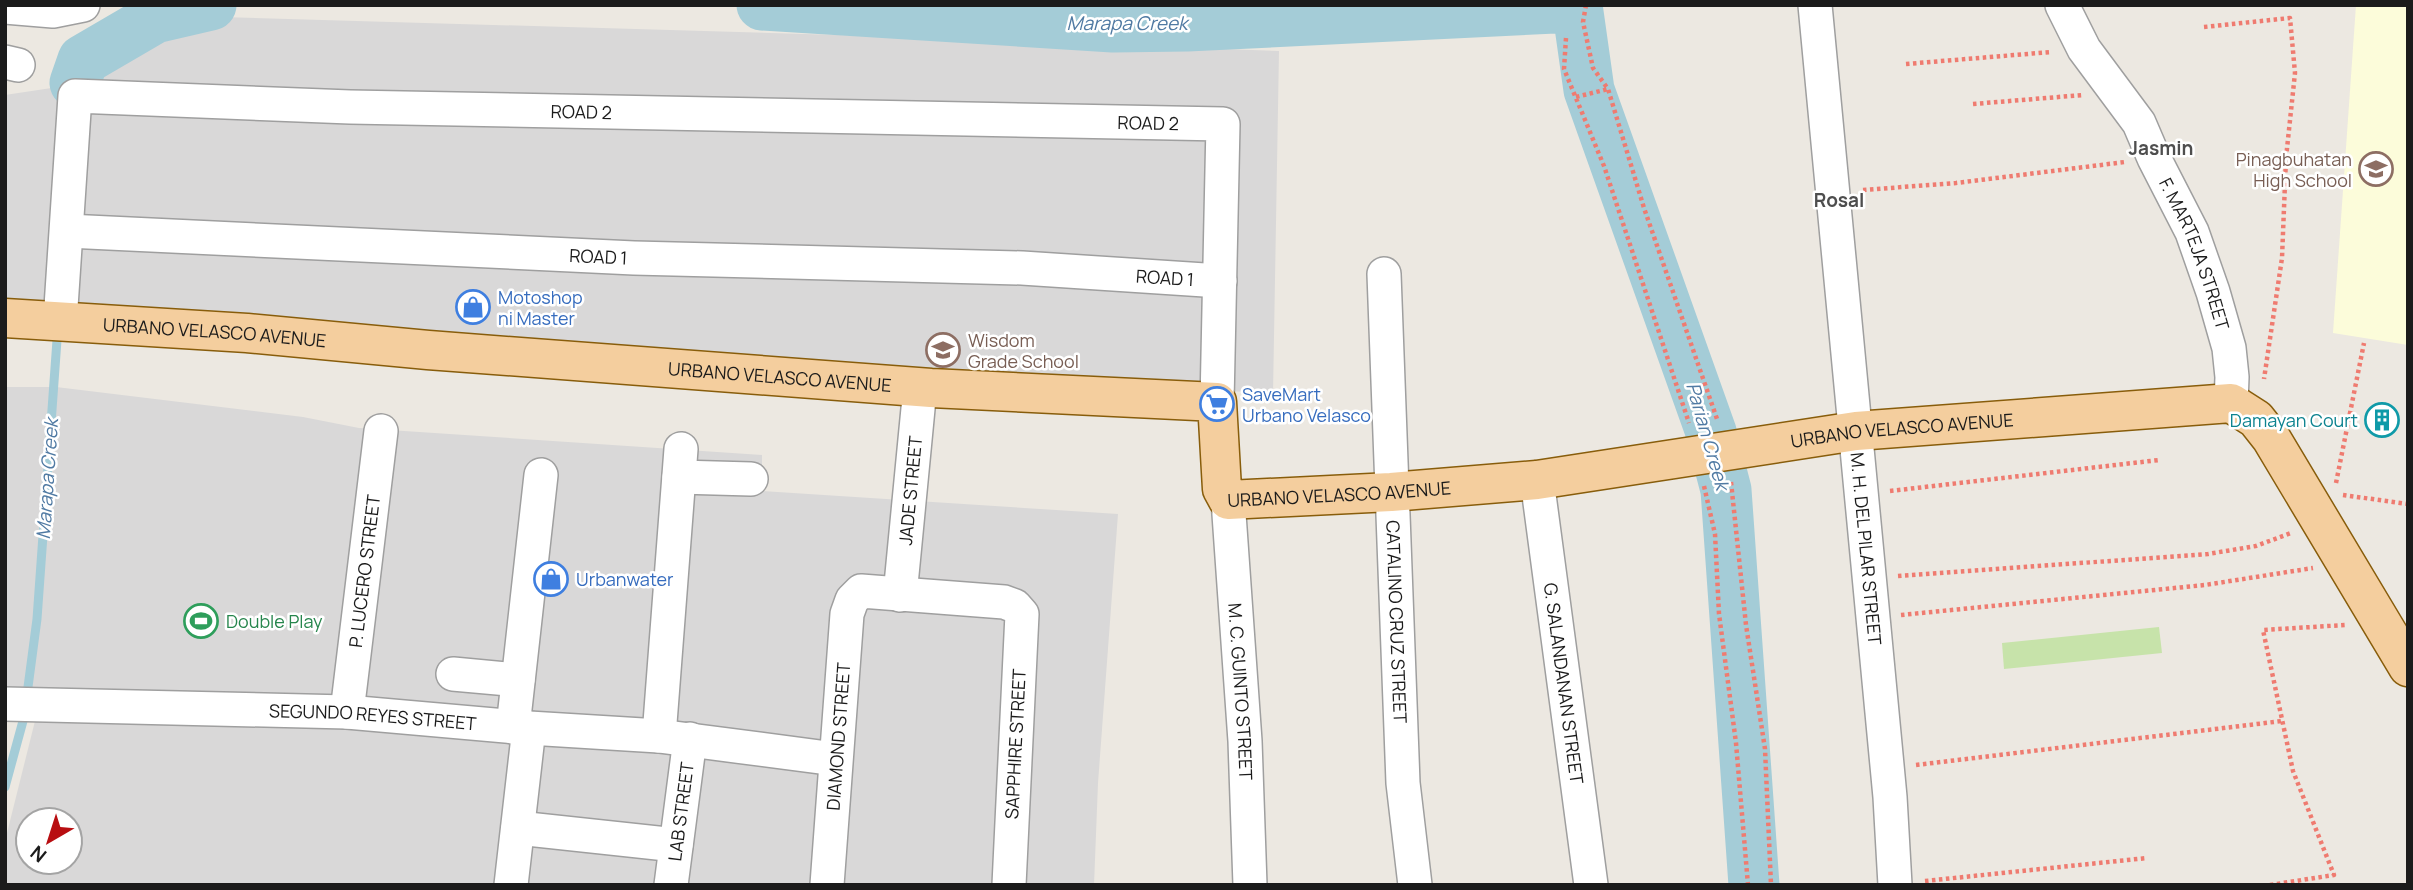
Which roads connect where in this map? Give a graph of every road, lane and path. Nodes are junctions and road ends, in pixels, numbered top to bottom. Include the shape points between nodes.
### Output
1 (83, 5) edge
2 (1586, 5) edge
3 (1815, 5) edge
4 (2062, 5) edge
5 (5, 7) edge
6 (2204, 27) dead end
7 (1566, 38) dead end
8 (2084, 49) junction
9 (1906, 64) dead end
10 (2118, 93) junction
11 (1973, 104) dead end
12 (2154, 158) junction
13 (1831, 193) junction
14 (67, 231) junction
15 (1384, 274) dead end
16 (1220, 281) junction
17 (5, 318) edge
18 (60, 322) junction
19 (2364, 343) dead end
20 (920, 388) junction
21 (1217, 402) junction
22 (2241, 409) junction
23 (382, 431) dead end
24 (1856, 431) junction
25 (2159, 460) dead end
26 (541, 475) dead end
27 (751, 479) dead end
28 (1537, 480) junction
29 (1391, 492) junction
30 (1878, 492) dead end
31 (1228, 500) junction
32 (2408, 504) edge
33 (2321, 522) junction
34 (2346, 563) junction
35 (1888, 577) dead end
36 (900, 594) junction
37 (1889, 616) dead end
38 (2343, 625) dead end
39 (2395, 627) edge
40 (2408, 667) edge
41 (453, 674) dead end
42 (518, 680) junction
43 (5, 704) edge
44 (347, 712) junction
45 (2282, 721) junction
46 (521, 727) junction
47 (674, 738) junction
48 (835, 759) junction
49 (1916, 765) dead end
50 (518, 828) junction
51 (676, 845) junction
52 (2147, 858) dead end
53 (1904, 883) edge
54 (511, 885) edge
55 (671, 885) edge
56 (827, 885) edge
57 (1009, 885) edge
58 (1250, 885) edge
59 (1415, 885) edge
60 (1591, 885) edge
61 (2270, 885) edge

1 - 5 street via 54,11
2 - 7 path via 1583,22 1593,68 1608,89 1576,97 1564,69
3 - 13 street, M. H. DEL PILAR STREET
4 - 8 street, F. MARTEJA STREET
6 - 22 path via 2290,18 2295,73 2282,258 2261,399
8 - 9 path
8 - 10 street, F. MARTEJA STREET
10 - 11 path
10 - 12 street, F. MARTEJA STREET via 2139,122
12 - 13 path via 1956,183
12 - 22 street, F. MARTEJA STREET via 2192,232 2213,292
13 - 24 street, M. H. DEL PILAR STREET
14 - 16 street, ROAD 1 via 634,258 1022,268
14 - 16 street, ROAD 2 via 75,96 350,107 1223,124
14 - 18 street
15 - 29 street, CATALINO CRUZ STREET
16 - 21 street
17 - 18 main road, URBANO VELASCO AVENUE
18 - 20 main road, URBANO VELASCO AVENUE
19 - 32 path via 2334,493
20 - 21 main road, URBANO VELASCO AVENUE
20 - 36 street, JADE STREET
21 - 31 main road, URBANO VELASCO AVENUE via 1222,489
22 - 24 main road, URBANO VELASCO AVENUE
22 - 33 main road via 2271,438
23 - 44 street, P. LUCERO STREET
24 - 28 main road, URBANO VELASCO AVENUE
24 - 53 street, M. H. DEL PILAR STREET via 1890,797
25 - 30 path
26 - 42 street
27 - 47 street, LAB STREET via 680,463
28 - 29 main road, URBANO VELASCO AVENUE
28 - 60 street, G. SALANDANAN STREET
29 - 31 main road, URBANO VELASCO AVENUE
29 - 59 street, CATALINO CRUZ STREET via 1404,783
31 - 58 street, M. C. GUINTO STREET
33 - 34 main road
33 - 35 path via 2256,546 2208,554
34 - 37 path via 2205,585
34 - 39 main road
36 - 48 street, DIAMOND STREET via 861,591 852,600
36 - 57 street, SAPPHIRE STREET via 1004,602 1022,614
38 - 45 path via 2263,630
39 - 40 main road
41 - 42 street
42 - 46 street
43 - 44 street, SEGUNDO REYES STREET
44 - 46 street, SEGUNDO REYES STREET
45 - 49 path
45 - 61 path via 2292,771 2334,875
46 - 47 street, SEGUNDO REYES STREET
46 - 50 street
47 - 48 street, SEGUNDO REYES STREET
47 - 51 street, LAB STREET
48 - 56 street, DIAMOND STREET
50 - 51 street
50 - 54 street
51 - 55 street, LAB STREET
52 - 53 path

